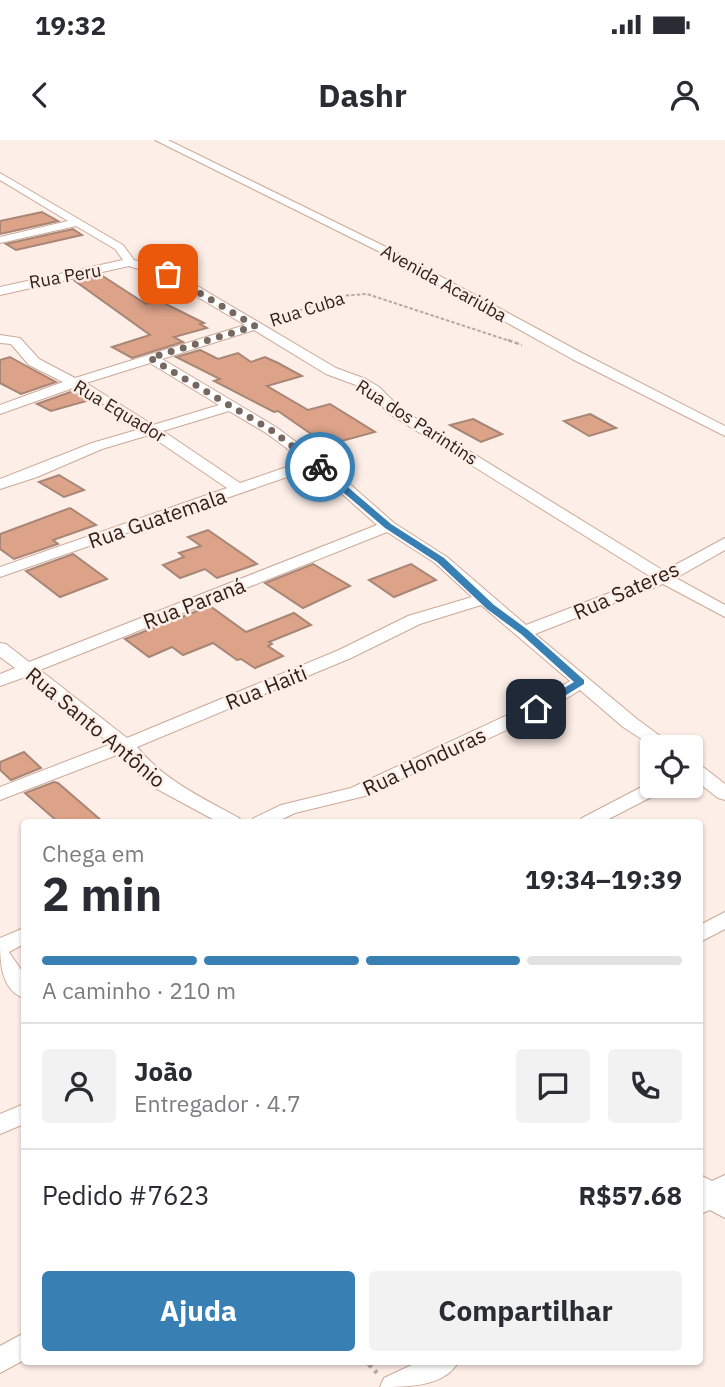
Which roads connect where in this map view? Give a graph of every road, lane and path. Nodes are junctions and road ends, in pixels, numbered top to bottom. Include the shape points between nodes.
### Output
1 (160, 140) edge
2 (0, 176) edge
3 (79, 222) junction
4 (0, 240) edge
5 (130, 261) junction
6 (0, 291) edge
7 (255, 326) junction
8 (1, 339) edge
9 (528, 347) dead end
10 (150, 358) junction
11 (73, 383) junction
12 (231, 406) junction
13 (0, 410) edge
14 (155, 431) junction
15 (725, 432) edge
16 (313, 463) junction
17 (0, 484) edge
18 (239, 489) junction
19 (388, 526) junction
20 (725, 543) edge
21 (0, 572) edge
22 (664, 578) junction
23 (484, 599) junction
24 (725, 612) edge
25 (524, 632) junction
26 (0, 648) edge
27 (26, 668) junction
28 (0, 681) edge
29 (580, 682) junction
30 (648, 735) edge
31 (126, 746) junction
32 (703, 777) edge
33 (0, 794) edge
34 (725, 794) edge
35 (640, 795) edge
36 (226, 819) edge
37 (267, 819) edge
38 (595, 819) edge
39 (725, 919) edge
40 (703, 933) edge
41 (21, 936) edge
42 (0, 947) edge
43 (0, 956) edge
44 (21, 986) edge
45 (21, 1114) edge
46 (0, 1125) edge
47 (21, 1347) edge
48 (0, 1361) edge
49 (438, 1365) edge
50 (394, 1387) edge

1 - 15 street, Avenida Acariúba via 386,251
2 - 3 street, Rua dos Parintins
3 - 4 street
3 - 5 street, Rua dos Parintins via 119,247
5 - 6 street, Rua Peru
5 - 7 street, Rua dos Parintins via 168,274
7 - 9 path, Rua Cuba via 339,296 367,294
7 - 10 street, Rua Cuba
7 - 22 street, Rua dos Parintins via 331,371 368,386 396,412
8 - 11 street, Rua Equador via 15,341 34,362
10 - 11 street, Rua Cuba
10 - 12 street
11 - 13 street, Rua Cuba
11 - 14 street, Rua Equador
12 - 14 street
12 - 16 street
14 - 17 street via 97,446
14 - 18 street, Rua Equador
16 - 18 street, Rua Guatemala
16 - 19 street
18 - 21 street, Rua Guatemala
19 - 23 street via 441,560
19 - 27 street, Rua Paraná
20 - 22 street, Rua Sateres
22 - 24 street, Rua dos Parintins
22 - 25 street, Rua Sateres
23 - 25 street
23 - 31 street, Rua Haiti via 414,620
25 - 29 street
26 - 27 street, Rua Santo Antônio
27 - 28 street, Rua Paraná
27 - 31 street, Rua Santo Antônio
29 - 30 street
29 - 37 street, Rua Honduras via 536,709 358,792 288,809
31 - 33 street, Rua Haiti
31 - 36 street, Rua Santo Antônio via 164,785
32 - 34 street
35 - 38 street
39 - 40 street
41 - 42 street
43 - 44 street
45 - 46 street
47 - 48 street
49 - 50 street

